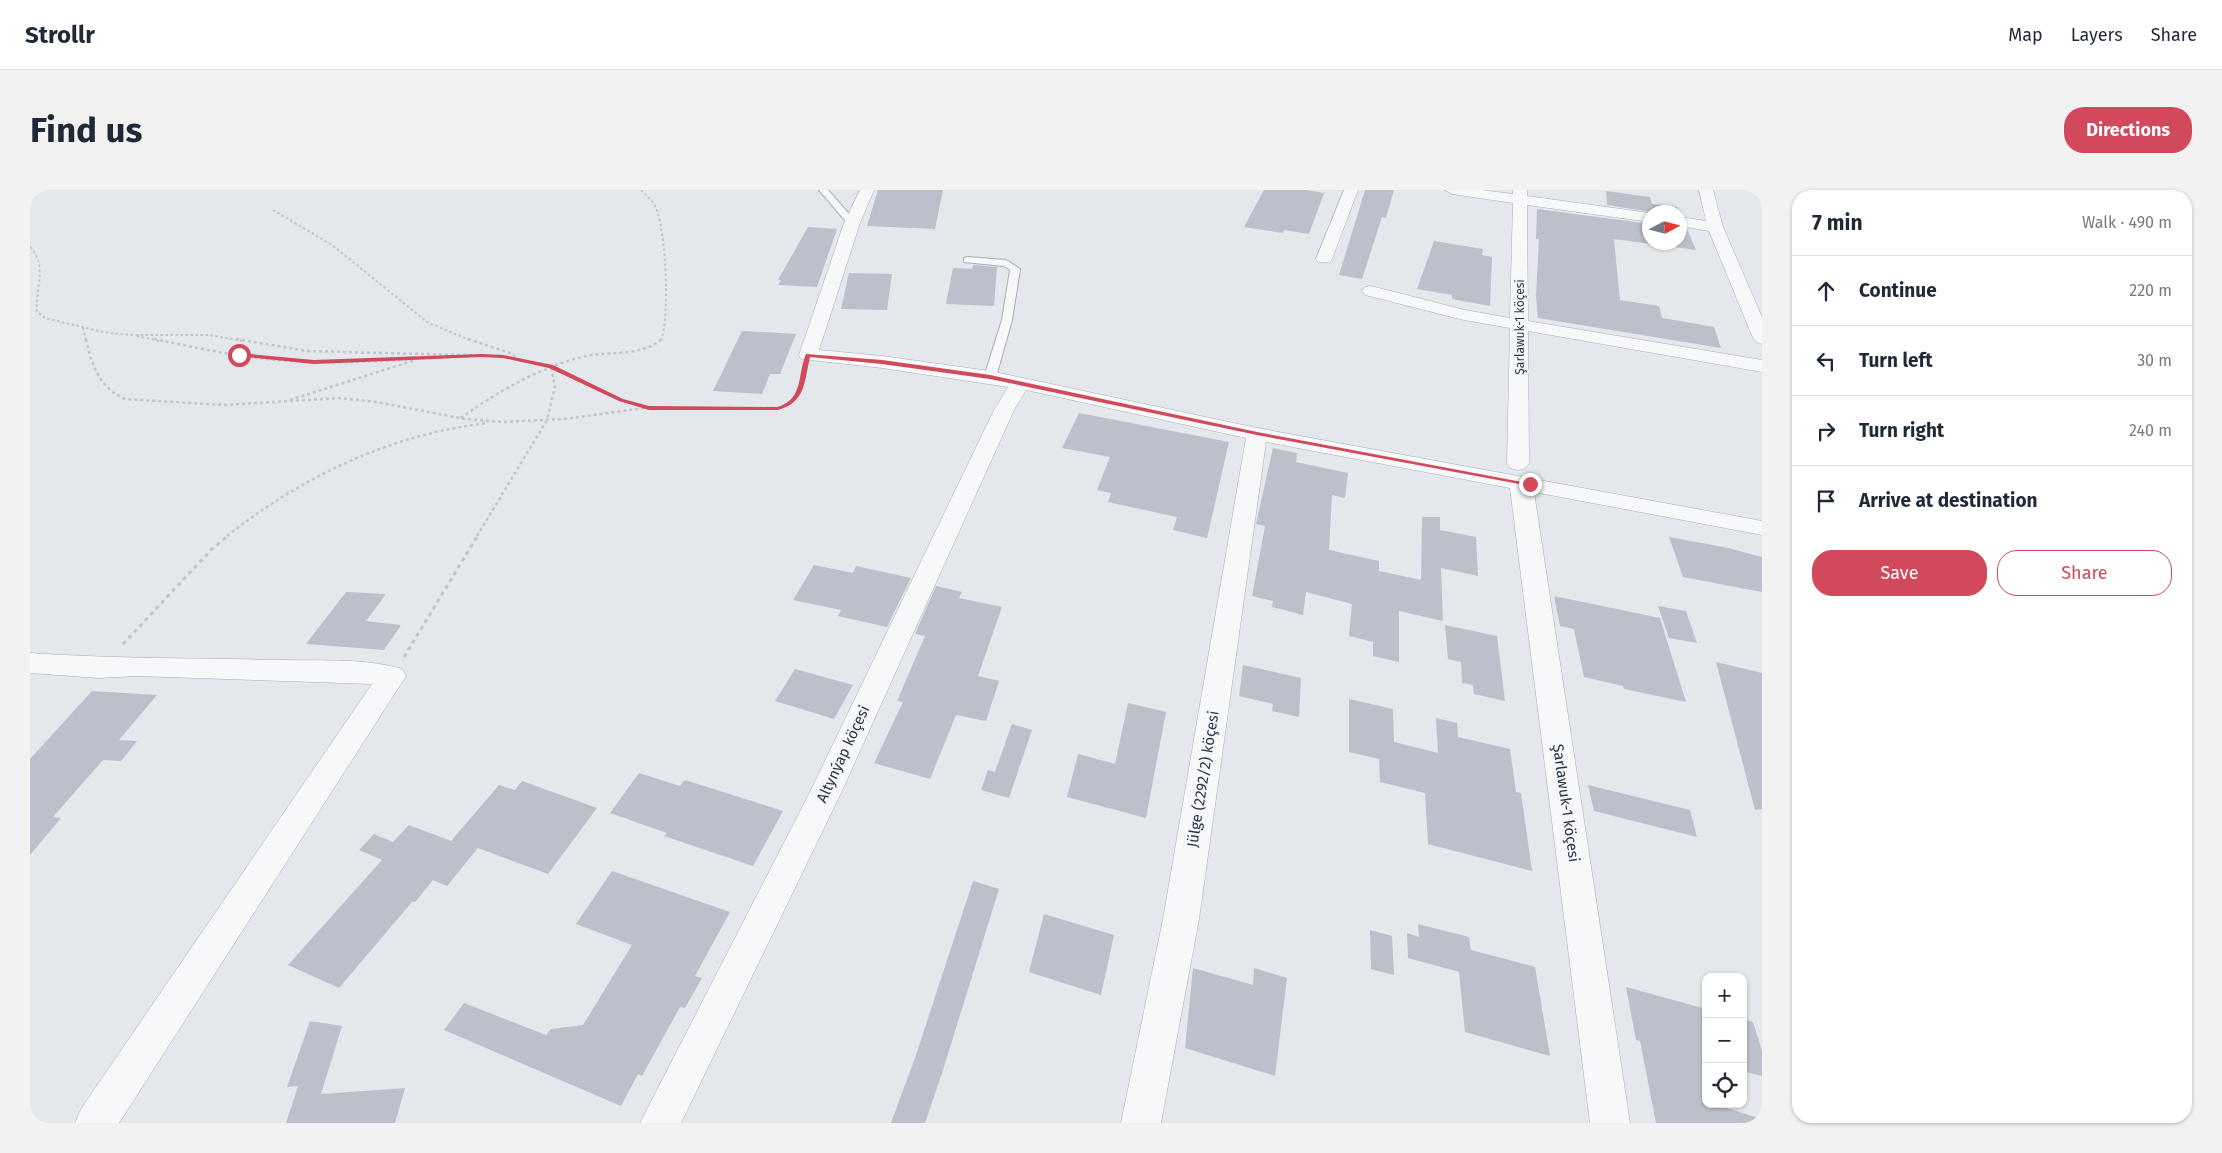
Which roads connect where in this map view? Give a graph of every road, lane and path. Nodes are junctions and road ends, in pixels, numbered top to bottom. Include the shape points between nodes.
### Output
1 (641, 190) edge
2 (823, 190) edge
3 (867, 190) edge
4 (1351, 190) edge
5 (1452, 190) edge
6 (1706, 190) edge
7 (1520, 195) edge
8 (274, 210) dead end
9 (1642, 217) edge
10 (852, 223) junction
11 (1687, 223) edge
12 (1716, 227) junction
13 (30, 247) edge
14 (1324, 259) dead end
15 (967, 260) dead end
16 (1371, 291) dead end
17 (1520, 326) junction
18 (83, 328) junction
19 (129, 335) junction
20 (1762, 338) edge
21 (481, 355) junction
22 (808, 356) junction
23 (423, 358) junction
24 (518, 359) junction
25 (1762, 366) edge
26 (551, 367) junction
27 (990, 377) junction
28 (1020, 383) junction
29 (284, 402) junction
30 (649, 408) junction
31 (461, 418) junction
32 (547, 420) junction
33 (511, 422) junction
34 (1257, 434) junction
35 (1520, 473) junction
36 (1762, 528) edge
37 (30, 664) edge
38 (99, 668) junction
39 (392, 676) junction
40 (95, 1123) edge
41 (660, 1123) edge
42 (1141, 1123) edge
43 (1610, 1123) edge

1 - 26 path via 657,209 661,230 666,293 662,340 638,350 592,354
2 - 10 lane
3 - 10 street
4 - 14 street
5 - 7 street
6 - 12 street
7 - 9 street
7 - 17 street, Şarlawuk-1 köçesi
8 - 24 path via 332,245 427,322 455,335 510,352
10 - 22 street
11 - 12 street
12 - 20 street
13 - 18 path via 40,263 35,303 37,312 45,318
15 - 27 lane via 1006,263 1015,269 1007,320
16 - 17 street via 1464,316
17 - 25 street
17 - 35 street, Şarlawuk-1 köçesi
18 - 19 path
18 - 29 path via 97,376 104,389 115,396 224,405
19 - 21 path via 209,335 307,351
19 - 23 path via 288,361
21 - 23 path
21 - 24 path
22 - 27 street via 882,362
22 - 30 path via 798,397 789,405 766,409
23 - 29 path
24 - 26 path
26 - 30 path via 621,400
26 - 31 path
26 - 32 path via 556,376 556,388
27 - 28 street
28 - 34 street
28 - 41 street, Altynýap köçesi via 1004,410 825,793
29 - 31 path via 358,399
30 - 32 path
31 - 33 path
32 - 33 path
32 - 39 path
33 - 38 path via 448,426 418,435 332,470 272,502 224,538
34 - 35 street
34 - 42 street, Jülge (2292/2) köçesi via 1181,919
35 - 36 street
35 - 43 street, Şarlawuk-1 köçesi
37 - 38 street
38 - 39 street via 147,666
39 - 40 street

